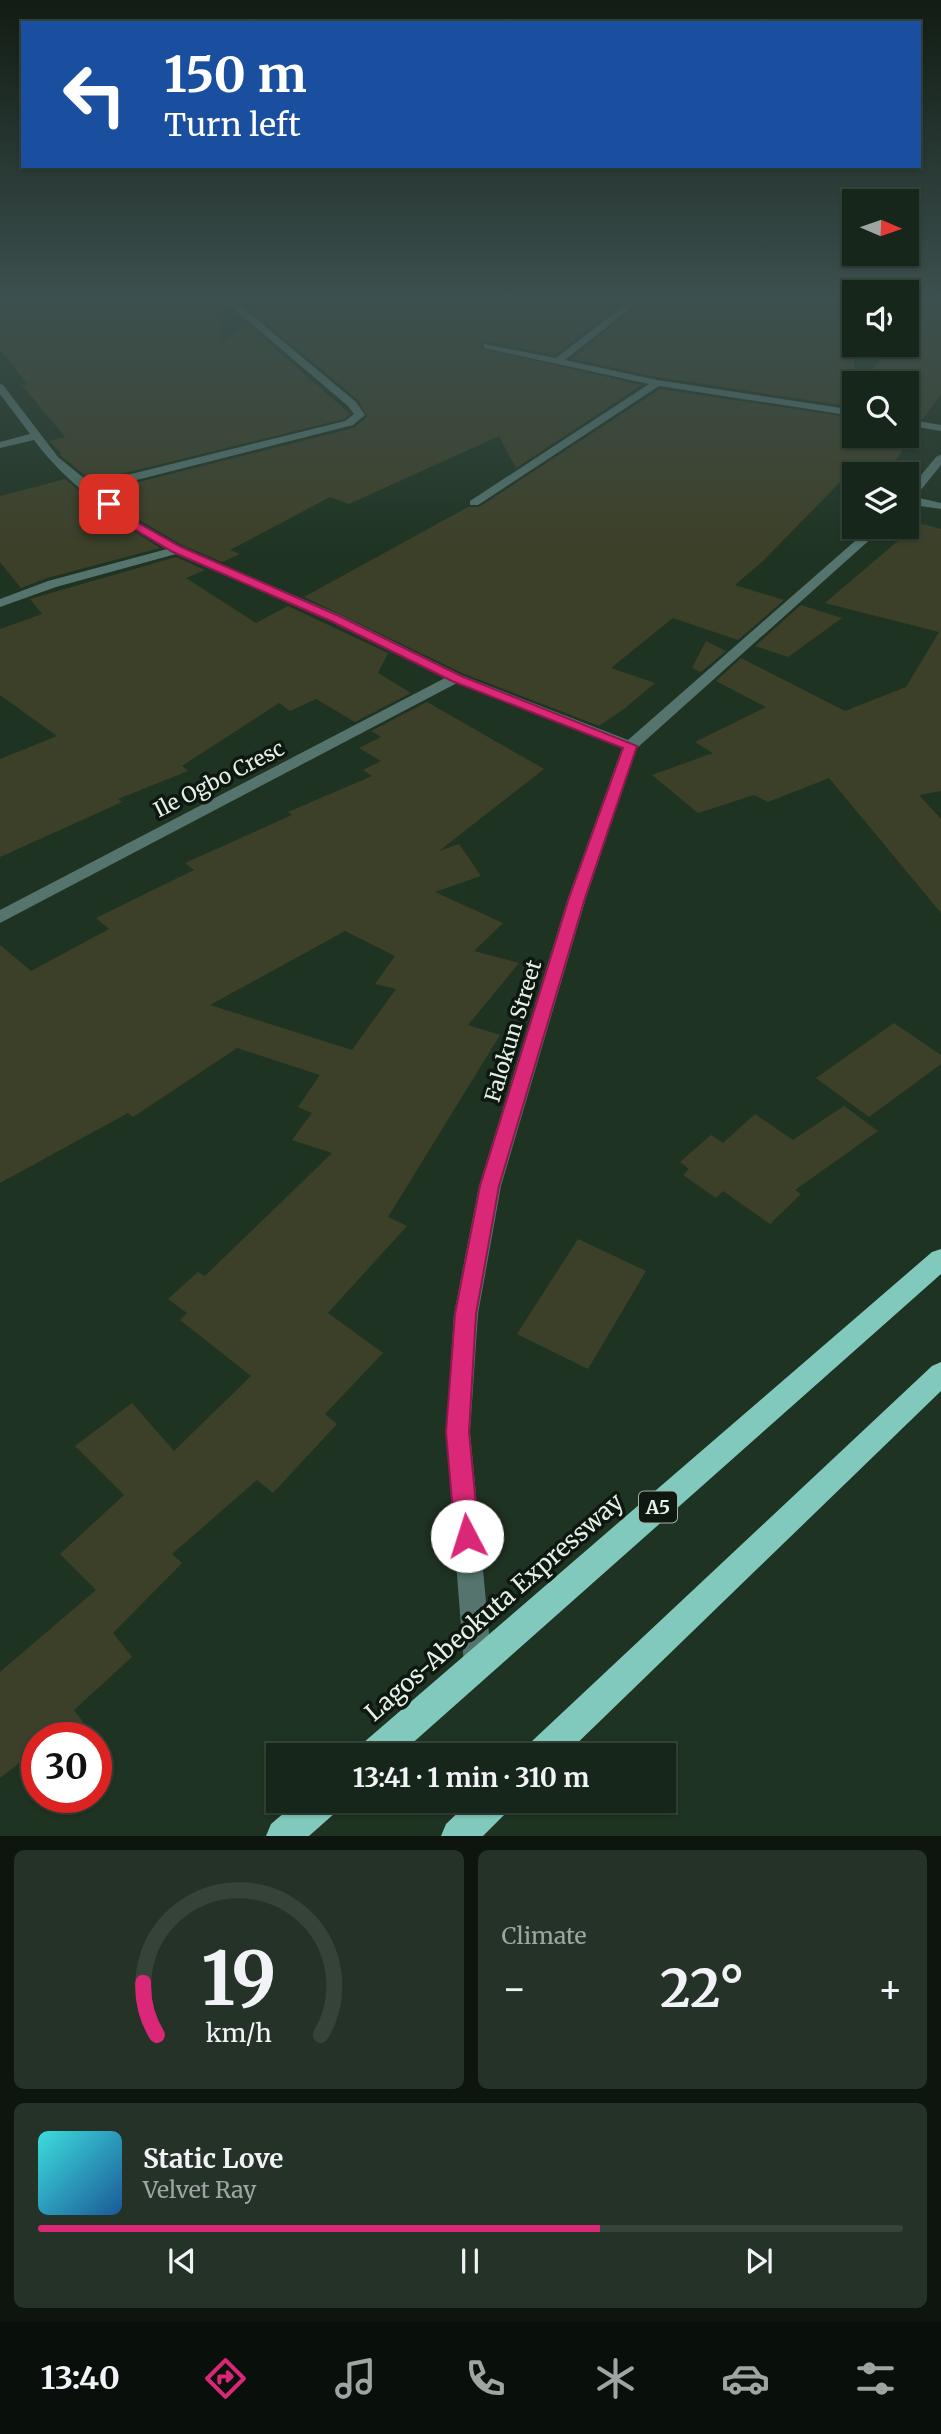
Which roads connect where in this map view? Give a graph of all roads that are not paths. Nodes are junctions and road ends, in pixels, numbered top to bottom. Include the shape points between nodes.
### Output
1 (326, 383) edge
2 (657, 383) joint
3 (0, 387) edge
4 (842, 411) edge
5 (919, 424) edge
6 (941, 428) edge
7 (37, 436) junction
8 (0, 445) edge
9 (941, 458) edge
10 (919, 485) edge
11 (90, 488) junction
12 (919, 502) edge
13 (474, 503) dead end
14 (941, 506) edge
15 (864, 539) edge
16 (177, 550) junction
17 (0, 603) edge
18 (456, 678) junction
19 (630, 746) junction
20 (0, 917) edge
21 (941, 1259) edge
22 (941, 1374) edge
23 (478, 1665) junction
24 (389, 1743) edge
25 (555, 1743) edge
26 (309, 1813) edge
27 (482, 1813) edge
28 (283, 1836) edge
29 (458, 1836) edge

1 - 11 street via 360,415 349,423
2 - 4 street
2 - 13 street
3 - 7 street
5 - 6 street
7 - 8 street
7 - 11 street via 54,459
9 - 10 street
11 - 16 street via 128,521
12 - 14 street
15 - 19 street, Falokun Street
16 - 17 street
16 - 18 street via 335,618
18 - 19 street
18 - 20 street, Ile Ogbo Cresc
19 - 23 street, Falokun Street via 577,898 490,1186 466,1314 458,1432
21 - 23 highway, Lagos-Abeokuta Expressway / A5
22 - 25 highway
23 - 24 highway, Lagos-Abeokuta Expressway / A5
26 - 28 highway
27 - 29 highway

